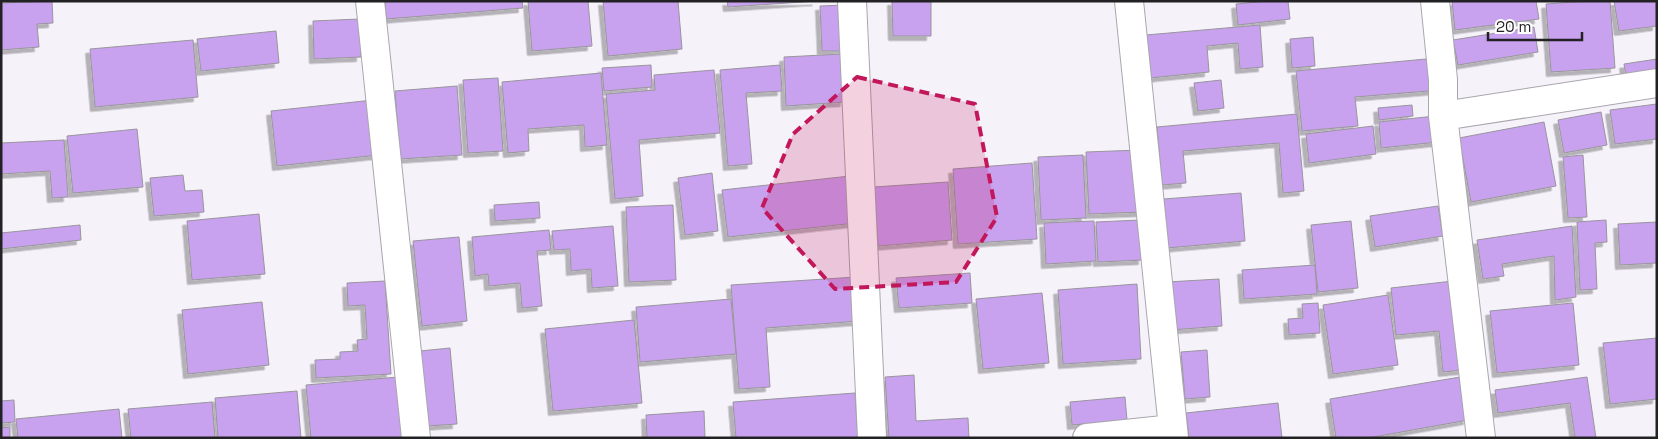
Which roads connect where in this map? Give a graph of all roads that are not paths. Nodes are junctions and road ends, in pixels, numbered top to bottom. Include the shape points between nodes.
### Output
1 (370, 1) edge
2 (852, 1) edge
3 (1129, 1) edge
4 (1434, 1) edge
5 (1657, 83) edge
6 (1443, 116) junction
7 (1174, 433) edge
8 (416, 438) edge
9 (872, 438) edge
10 (1087, 438) edge
11 (1481, 438) edge

1 - 8 street
2 - 9 street
3 - 7 street
4 - 6 street via 1443,80
5 - 6 street
6 - 11 street
7 - 10 street

